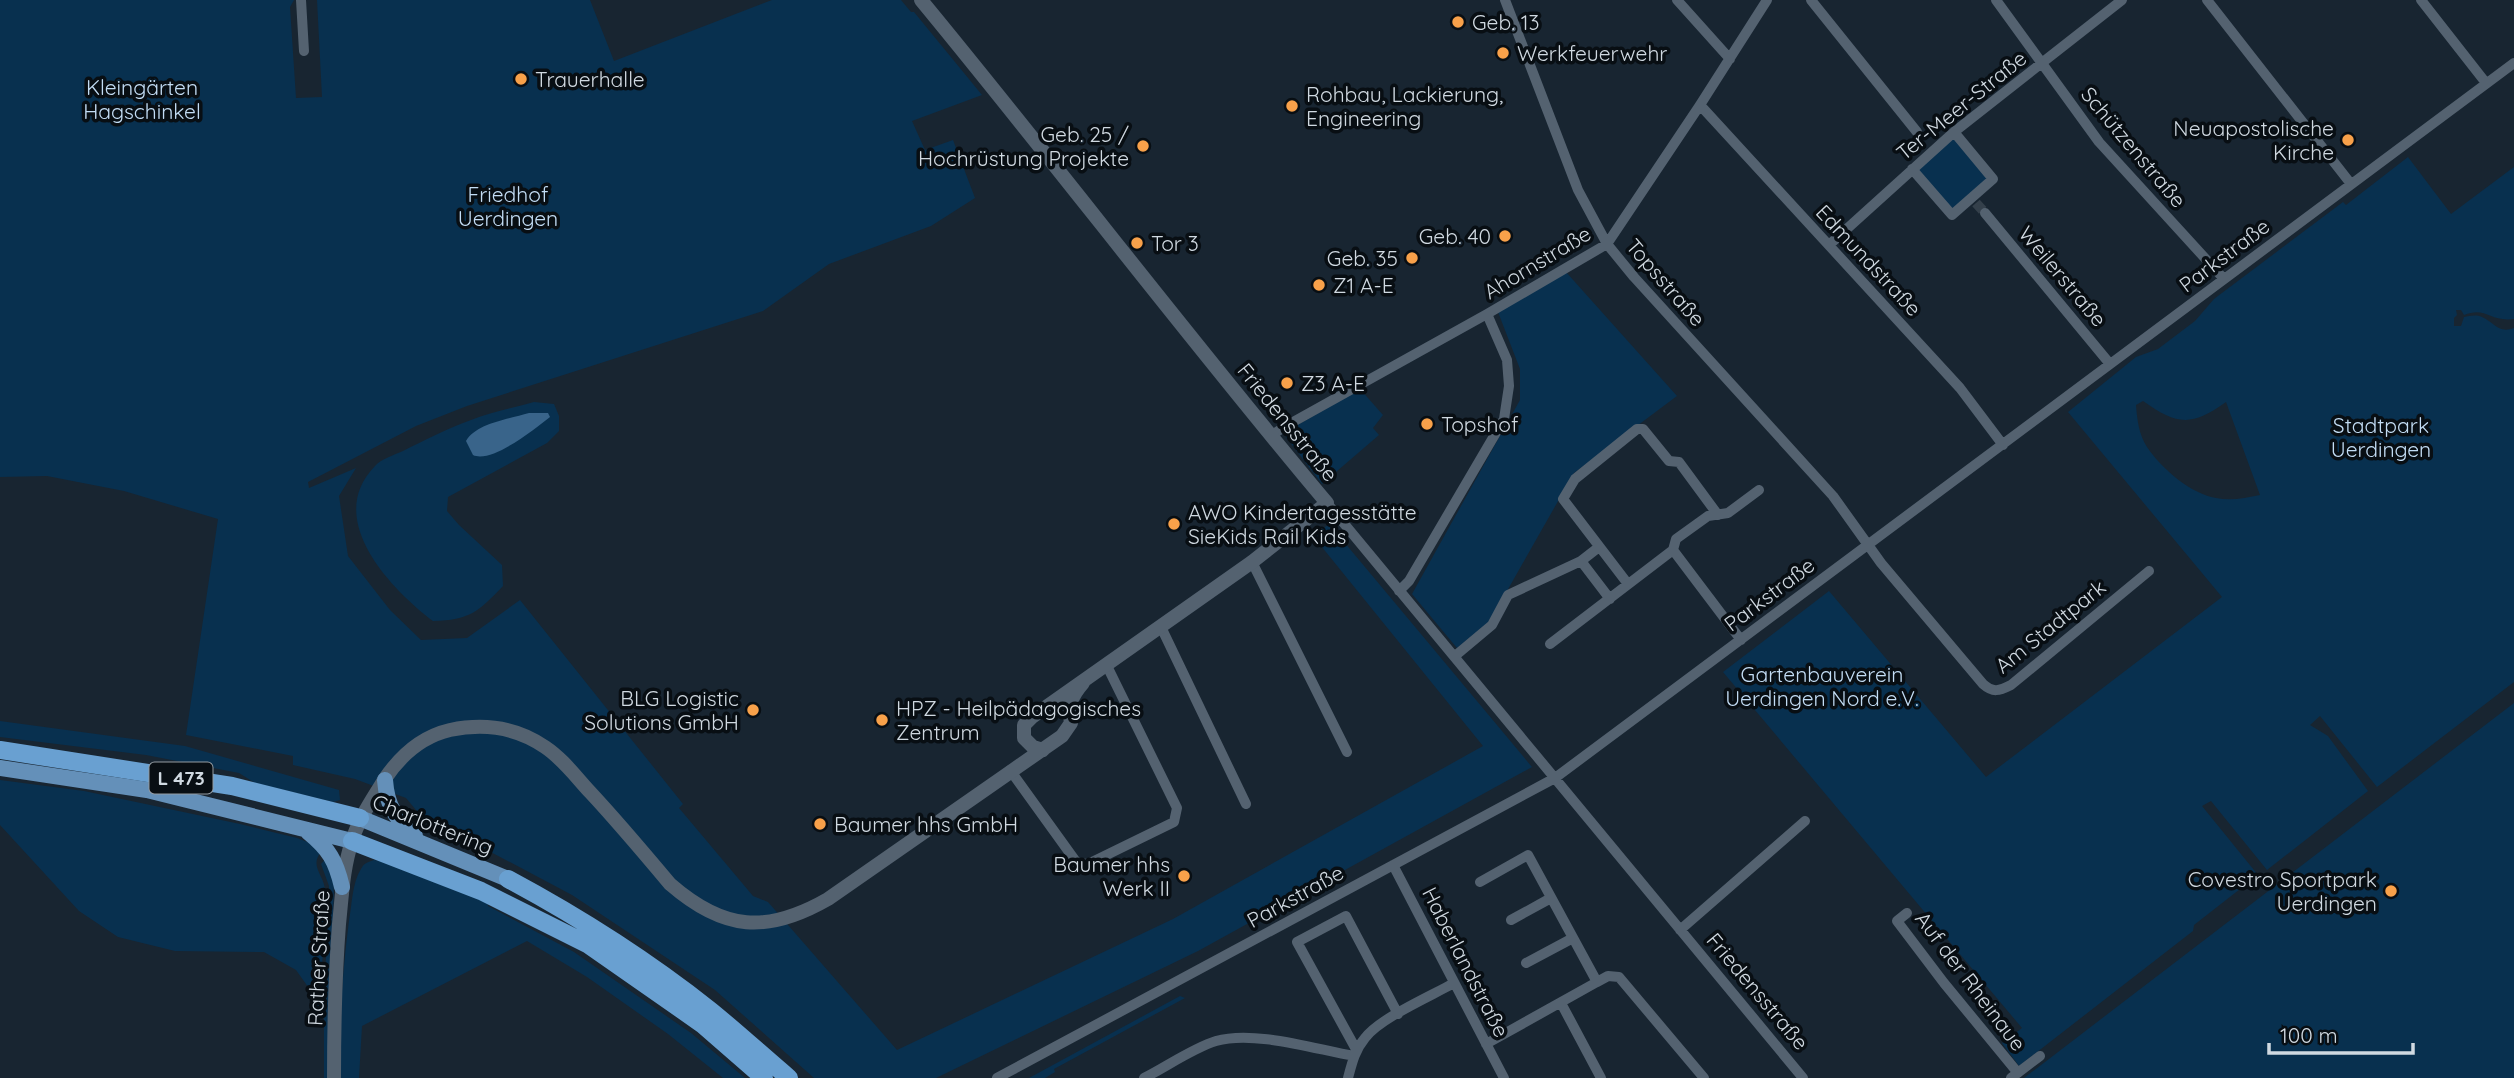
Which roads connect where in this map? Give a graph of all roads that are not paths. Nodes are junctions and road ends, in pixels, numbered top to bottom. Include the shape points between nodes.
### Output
1 (302, 0) edge
2 (921, 0) edge
3 (1505, 0) edge
4 (1677, 0) edge
5 (1767, 0) edge
6 (1811, 0) edge
7 (1996, 0) edge
8 (2122, 0) edge
9 (2207, 0) edge
10 (2421, 0) edge
11 (304, 51) dead end
12 (1730, 59) junction
13 (2041, 63) junction
14 (2514, 63) edge
15 (2486, 83) junction
16 (1700, 105) junction
17 (1954, 132) junction
18 (1933, 150) junction
19 (1912, 169) junction
20 (2351, 184) junction
21 (1985, 214) tunnel mouth
22 (1607, 244) junction
23 (1829, 245) junction
24 (2224, 279) junction
25 (1487, 314) junction
26 (2110, 364) junction
27 (1271, 436) junction
28 (2003, 445) junction
29 (1759, 490) dead end
30 (1327, 503) junction
31 (1718, 515) junction
32 (1868, 545) junction
33 (1599, 547) junction
34 (1673, 550) junction
35 (1581, 561) junction
36 (1252, 562) junction
37 (2148, 571) dead end
38 (1628, 584) junction
39 (1399, 591) junction
40 (1610, 600) junction
41 (1161, 627) junction
42 (1741, 640) junction
43 (1550, 644) dead end
44 (1455, 656) junction
45 (1107, 666) junction
46 (1083, 683) junction
47 (1050, 704) junction
48 (1071, 723) junction
49 (1027, 743) junction
50 (0, 750) edge
51 (1042, 750) junction
52 (1347, 752) dead end
53 (0, 768) edge
54 (1014, 768) junction
55 (1555, 778) junction
56 (384, 780) junction
57 (1246, 804) dead end
58 (360, 818) junction
59 (1805, 821) dead end
60 (303, 829) junction
61 (352, 841) junction
62 (422, 842) junction
63 (1393, 864) junction
64 (508, 879) joint
65 (1480, 882) dead end
66 (342, 887) junction
67 (1551, 898) junction
68 (1907, 913) dead end
69 (1511, 920) dead end
70 (1680, 930) junction
71 (1573, 938) junction
72 (1526, 963) dead end
73 (1597, 982) junction
74 (1454, 984) junction
75 (1561, 1003) junction
76 (1398, 1014) junction
77 (1486, 1044) junction
78 (1355, 1053) junction
79 (2040, 1056) dead end
80 (2015, 1075) edge
81 (334, 1078) edge
82 (764, 1078) edge
83 (789, 1078) edge
84 (997, 1078) edge
85 (1144, 1078) edge
86 (1348, 1078) edge
87 (1504, 1078) edge
88 (1601, 1078) edge
89 (1704, 1078) edge
90 (1803, 1078) edge

1 - 11 street
2 - 27 main road, Friedensstraße
3 - 22 street, Topsstraße via 1578,190
4 - 12 street
5 - 12 street, Ahornstraße
6 - 18 street
7 - 13 street, Schützenstraße
8 - 13 street, Ter-Meer-Straße
9 - 20 street
10 - 15 street
12 - 16 street, Ahornstraße
13 - 17 street, Ter-Meer-Straße
13 - 24 street, Schützenstraße via 2099,142
14 - 15 street, Parkstraße
15 - 20 street, Parkstraße
16 - 22 street, Ahornstraße
16 - 23 street, Edmundstraße
17 - 18 street, Ter-Meer-Straße
17 - 19 street via 1993,179 1973,201 1952,215
18 - 19 street, Ter-Meer-Straße
19 - 23 street, Ter-Meer-Straße
20 - 24 street, Parkstraße
21 - 26 street, Weilerstraße
22 - 25 street, Ahornstraße
22 - 32 street, Topsstraße via 1833,496
23 - 28 street, Edmundstraße via 1961,388
24 - 26 street, Parkstraße
25 - 27 street, Ahornstraße
25 - 39 street via 1507,360 1504,419
26 - 28 street, Parkstraße
27 - 30 main road, Friedensstraße
28 - 32 street, Parkstraße
29 - 31 street
30 - 36 main road
30 - 39 street, Friedensstraße
31 - 33 street via 1679,462 1669,461 1649,434 1637,429 1575,479 1563,499
31 - 34 street via 1709,516 1676,539
32 - 37 street, Am Stadtpark via 1990,691 2011,685
32 - 42 street, Parkstraße
33 - 35 street
33 - 38 street
34 - 38 street
34 - 42 street
35 - 40 street
35 - 44 street via 1508,595 1492,625
36 - 41 main road
36 - 52 street
38 - 40 street
39 - 44 street, Friedensstraße
40 - 43 street
41 - 45 main road
41 - 57 street
42 - 55 street, Parkstraße
44 - 55 street, Friedensstraße
45 - 46 main road
45 - 54 street via 1177,808 1174,822 1088,864 1077,863
46 - 47 main road
46 - 48 main road via 1069,705
47 - 48 main road via 1062,708
47 - 49 main road via 1024,724
48 - 51 main road
49 - 51 main road
49 - 54 main road
50 - 58 highway, Charlottering / L 473 via 232,786
51 - 54 main road, Rather Straße
53 - 60 main road, L 473 via 146,790
54 - 56 main road, Rather Straße via 828,899 803,914 759,923 721,916 686,897 567,766 526,736 486,726 444,732 406,752
55 - 63 street, Parkstraße
55 - 70 street, Friedensstraße
56 - 58 main road, Rather Straße
56 - 62 main road via 393,813
58 - 61 main road, Rather Straße
58 - 62 main road, Charlottering / L 473
59 - 70 street, Friedensstraße
60 - 61 main road, L 473
60 - 66 main road via 332,857
61 - 66 main road, Rather Straße
61 - 82 highway, L 473 via 481,891 589,945 702,1024
62 - 64 main road, Charlottering / L 473
63 - 74 street, Haberlandstraße
63 - 84 street, Parkstraße
64 - 83 highway, Charlottering / L 473 via 654,968
65 - 67 street via 1528,855
66 - 81 main road, Rather Straße
67 - 69 street
67 - 71 street
68 - 80 street, Auf der Rheinaue via 1897,921
70 - 90 street, Friedensstraße
71 - 72 street
71 - 73 street
73 - 75 street
73 - 89 street via 1619,977
74 - 76 street
74 - 77 street, Haberlandstraße
75 - 77 street
75 - 88 street
76 - 78 street via 1366,1036
76 - 78 street via 1346,916 1297,942
77 - 87 street, Haberlandstraße
78 - 85 street via 1235,1038 1214,1042
78 - 86 street
79 - 80 street

